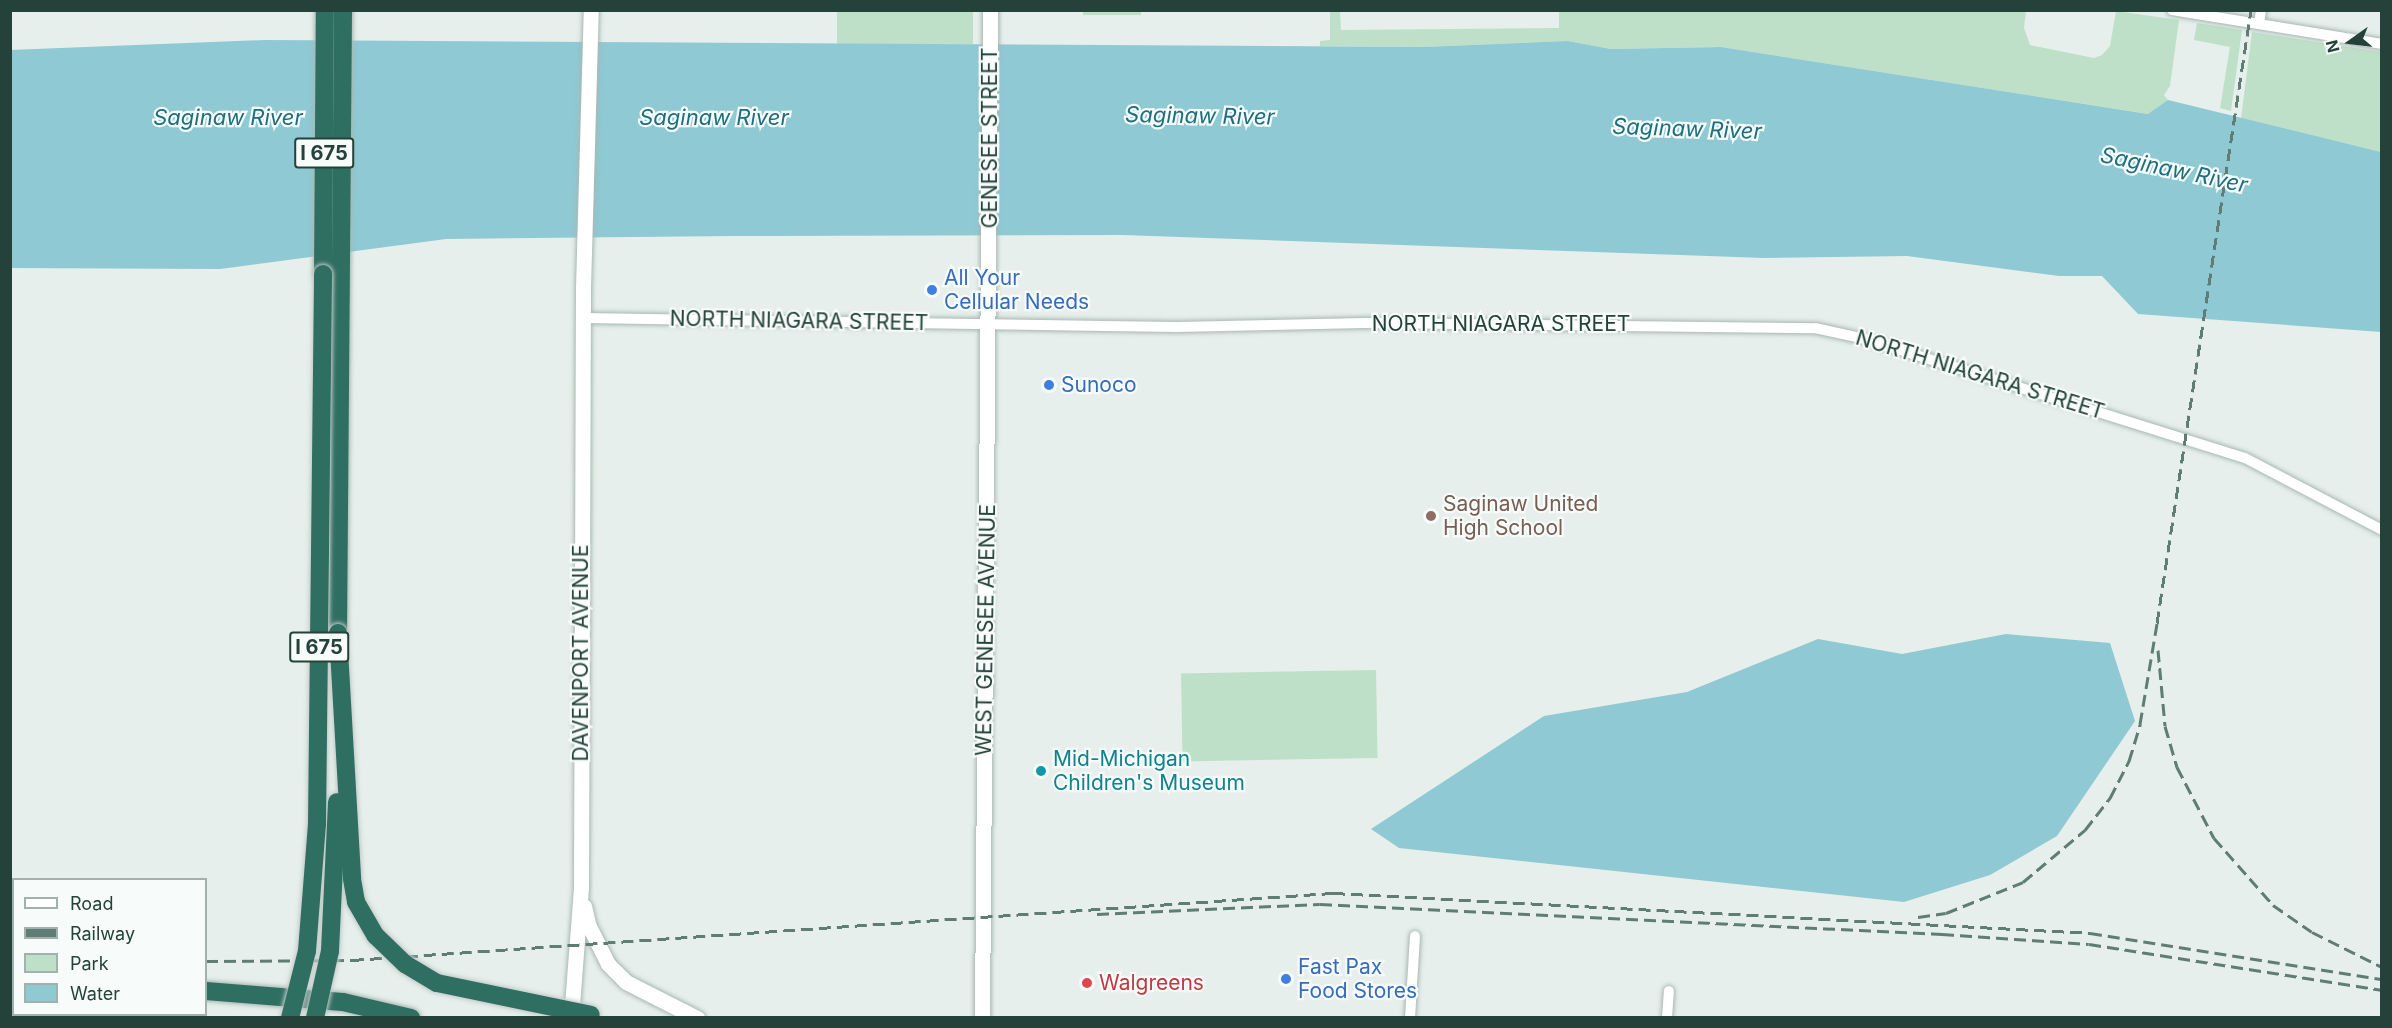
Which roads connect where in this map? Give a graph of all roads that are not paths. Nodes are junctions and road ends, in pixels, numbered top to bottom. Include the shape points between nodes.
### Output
1 (325, 10) edge
2 (343, 10) edge
3 (352, 10) edge
4 (591, 10) edge
5 (990, 10) edge
6 (2172, 10) edge
7 (2261, 10) edge
8 (2259, 24) junction
9 (2382, 44) edge
10 (342, 107) junction
11 (991, 243) joint
12 (583, 318) junction
13 (990, 324) junction
14 (2382, 530) edge
15 (338, 633) junction
16 (581, 887) junction
17 (1415, 936) dead end
18 (207, 991) edge
19 (1669, 991) dead end
20 (597, 1016) edge
21 (290, 1017) edge
22 (315, 1017) edge
23 (411, 1017) edge
24 (571, 1017) edge
25 (697, 1017) edge
26 (982, 1017) edge
27 (1410, 1017) edge
28 (1667, 1017) edge

1 - 21 highway, I 675, bridge via 317,824 307,951
2 - 10 highway, I 675
3 - 10 highway via 351,73
4 - 12 main road, DAVENPORT AVENUE
5 - 11 main road, GENESEE STREET
6 - 8 street
7 - 8 street
8 - 9 street
10 - 15 highway, I 675
11 - 13 main road, WEST GENESEE AVENUE
12 - 13 street, NORTH NIAGARA STREET
12 - 16 main road, DAVENPORT AVENUE
13 - 14 street, NORTH NIAGARA STREET via 1815,328 1864,339 2246,458
13 - 26 main road, WEST GENESEE AVENUE
15 - 20 highway, bridge via 352,879 356,902 376,936 405,964 436,983
15 - 22 highway, I 675, bridge via 337,822 330,951
16 - 24 main road, DAVENPORT AVENUE
16 - 25 main road via 588,924 608,964 635,987
17 - 27 street
18 - 23 highway via 344,1002
19 - 28 street

